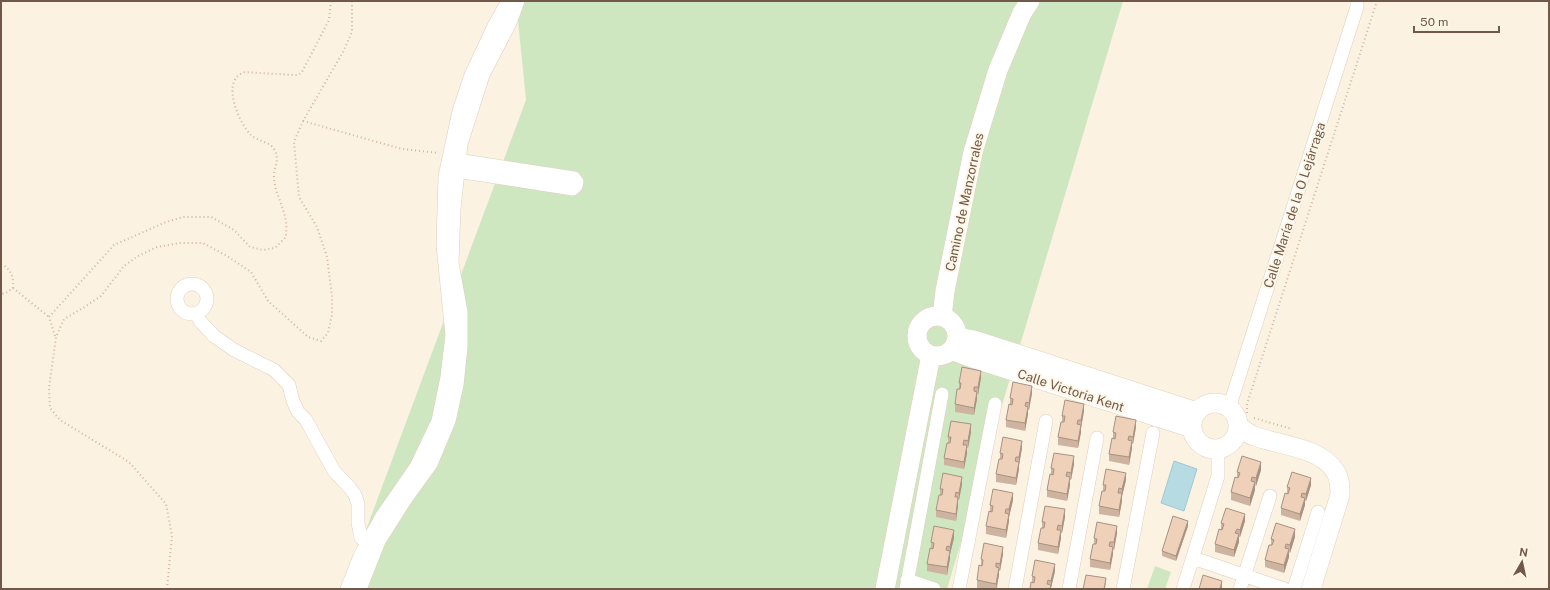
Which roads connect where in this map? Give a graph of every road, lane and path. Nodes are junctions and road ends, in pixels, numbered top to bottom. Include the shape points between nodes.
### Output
1 (331, 1) edge
2 (352, 1) edge
3 (508, 1) edge
4 (518, 1) edge
5 (1030, 1) edge
6 (1357, 1) edge
7 (1377, 1) edge
8 (303, 121) junction
9 (452, 163) junction
10 (1, 264) edge
11 (12, 288) junction
12 (1, 294) edge
13 (196, 314) dead end
14 (49, 317) junction
15 (942, 317) junction
16 (56, 337) junction
17 (954, 343) junction
18 (931, 355) junction
19 (942, 394) dead end
20 (995, 404) dead end
21 (1229, 408) junction
22 (1194, 420) junction
23 (1046, 421) dead end
24 (1293, 430) dead end
25 (1153, 433) dead end
26 (1235, 437) junction
27 (1097, 438) dead end
28 (1270, 496) dead end
29 (1318, 512) dead end
30 (372, 544) junction
31 (1192, 558) junction
32 (1245, 576) junction
33 (907, 585) edge
34 (167, 589) edge
35 (347, 589) edge
36 (360, 589) edge
37 (885, 589) edge
38 (934, 589) edge
39 (959, 589) edge
40 (1015, 589) edge
41 (1069, 589) edge
42 (1123, 589) edge
43 (1183, 589) edge
44 (1240, 589) edge
45 (1284, 589) edge
46 (1294, 589) edge
47 (1311, 589) edge

1 - 14 path via 330,20 302,72 294,75 245,72 240,73 233,83 233,100 244,126 250,135 272,146 276,152 278,160 273,176 286,222 286,237 275,248 263,250 250,247 234,230 211,217 183,217 166,222 114,245
2 - 8 path via 352,32
3 - 9 street via 471,75 459,111
4 - 9 street via 510,23 483,75
5 - 15 street, Camino de Manzorrales via 1022,13 998,70 972,152
6 - 21 street, Calle María de la O Lejárraga
7 - 24 path via 1247,404 1246,412 1252,417
8 - 9 path
8 - 16 path via 294,142 299,197 317,227 327,257 332,296 332,315 328,333 321,341 308,337 268,301 251,272 203,243 157,247 138,256 124,266 101,296 64,319
9 - 9 street via 573,189 577,182 574,178
9 - 30 street via 445,176 443,246 452,335 438,421 416,467 382,516
10 - 11 path via 8,268 14,280
11 - 12 path
11 - 14 path
13 - 30 street via 214,336 234,350 274,370 289,385 292,401 298,412 306,420 334,471 355,496 361,538
14 - 16 path
15 - 17 street via 953,324 956,330
15 - 18 street via 928,318 919,327 917,334 920,347
16 - 34 path via 49,388 50,408 60,420 129,462 166,504 172,536
17 - 18 street via 942,355
17 - 22 street, Calle Victoria Kent via 982,343
18 - 37 street
19 - 33 street
20 - 39 street
21 - 22 street via 1215,403 1202,407
21 - 26 street via 1234,413
22 - 26 street via 1194,435 1204,446 1210,448
23 - 40 street
25 - 42 street
26 - 31 street via 1218,476
26 - 47 street via 1307,451 1326,460 1336,472 1340,495
27 - 41 street
28 - 32 street
29 - 46 street
30 - 35 street via 360,556
30 - 36 street
31 - 32 street
31 - 43 street
32 - 44 street
32 - 45 street
33 - 38 street

